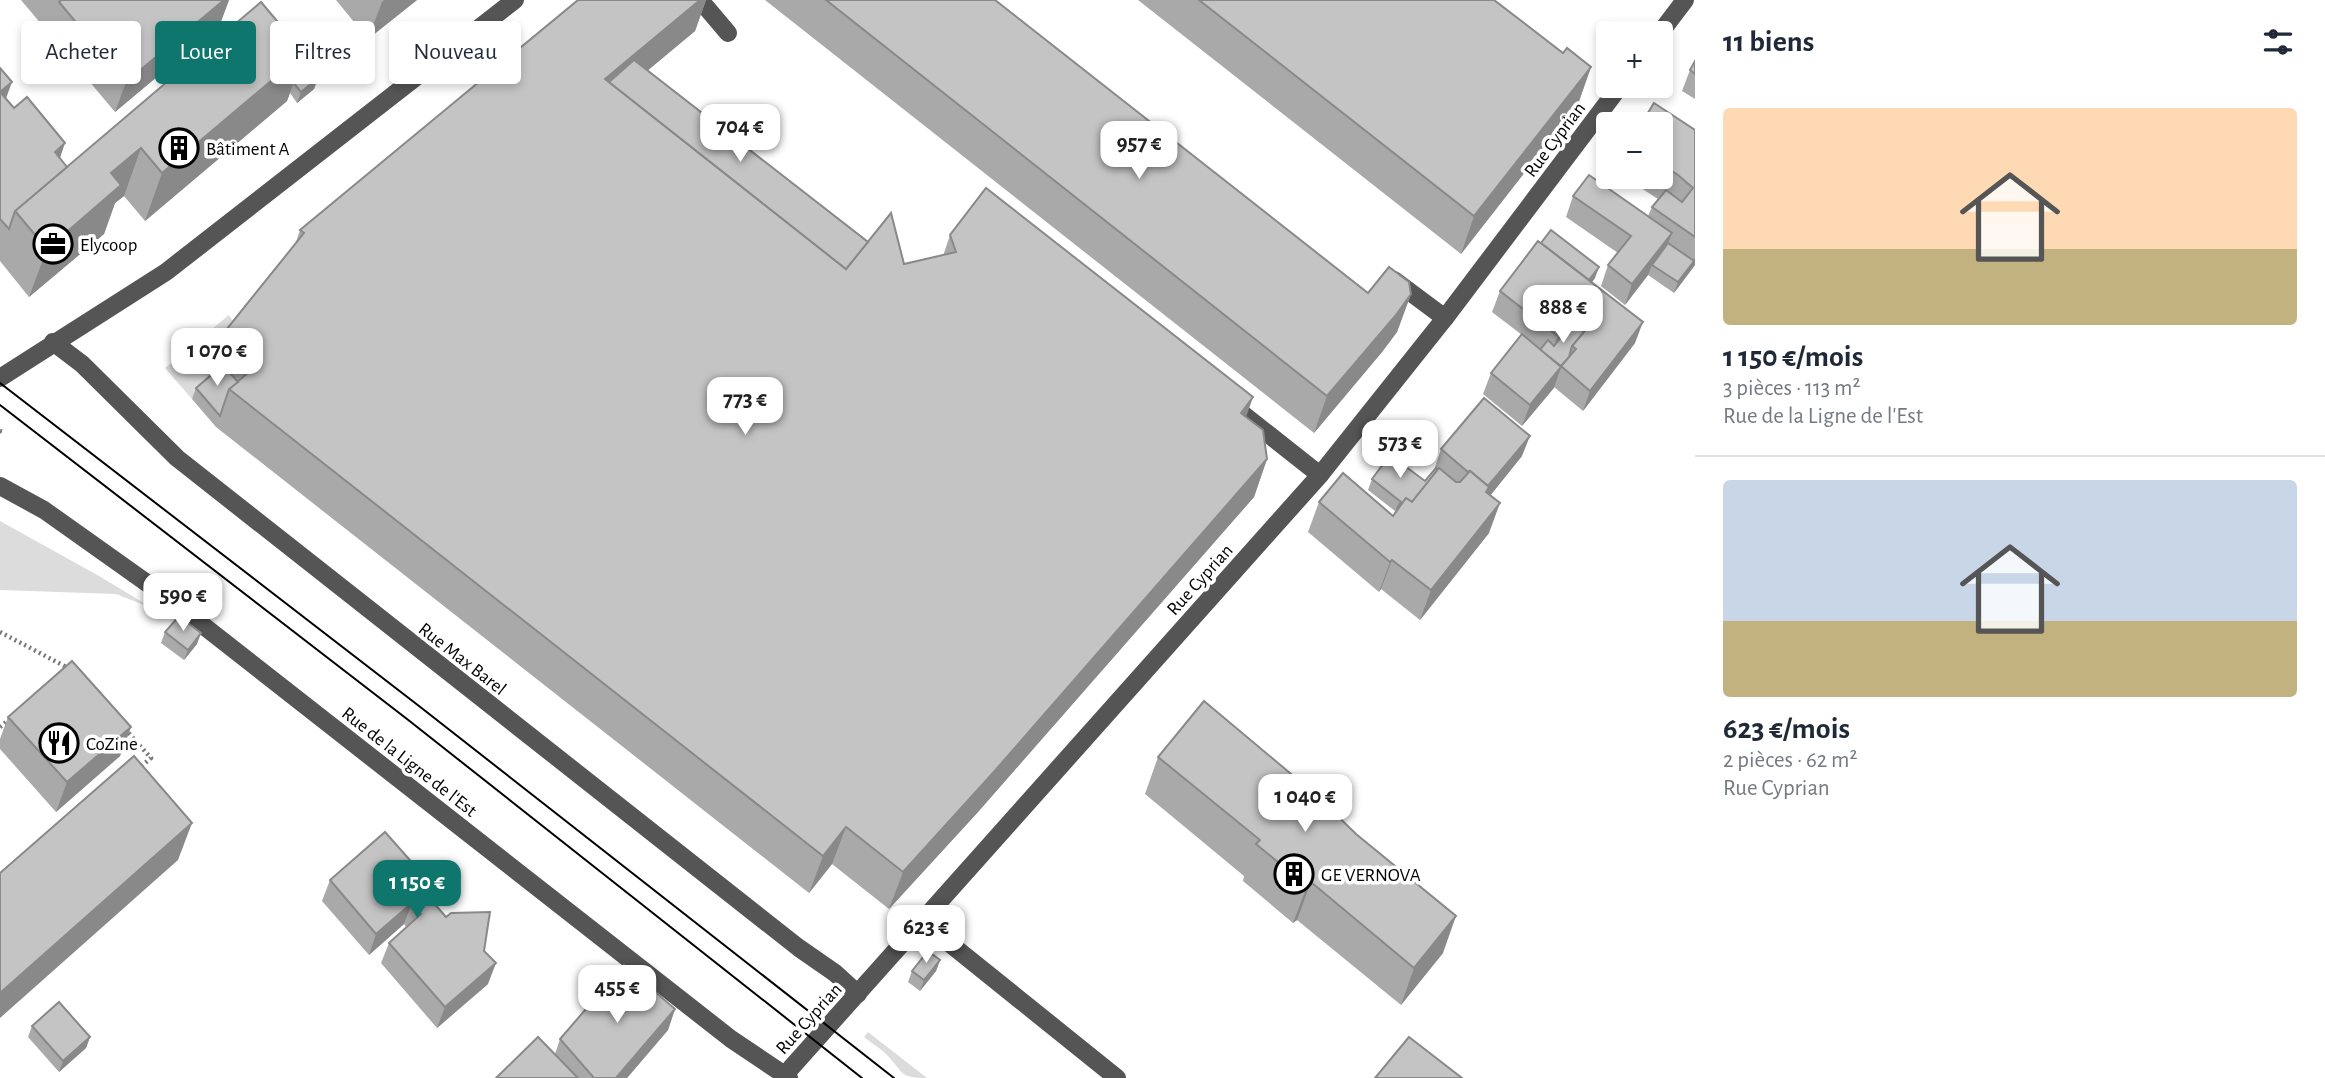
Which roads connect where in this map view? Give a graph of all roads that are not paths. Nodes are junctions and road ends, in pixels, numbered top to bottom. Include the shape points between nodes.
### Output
1 (515, 0) edge
2 (700, 0) edge
3 (1685, 0) edge
4 (1669, 21) edge
5 (728, 33) dead end
6 (1611, 98) edge
7 (1394, 280) edge
8 (1445, 318) junction
9 (54, 342) junction
10 (0, 378) edge
11 (1244, 415) edge
12 (1320, 475) junction
13 (0, 486) edge
14 (923, 922) junction
15 (858, 994) junction
16 (785, 1077) edge
17 (1117, 1078) edge

1 - 9 street via 166,272
2 - 5 street
3 - 4 street
6 - 8 street, Rue Cyprian
7 - 8 street
8 - 12 street, Rue Cyprian
9 - 10 street
9 - 15 street, Rue Max Barel via 177,458
11 - 12 street
12 - 14 street, Rue Cyprian
13 - 16 street, Rue de la Ligne de l'Est via 44,510 168,598 731,1040
14 - 15 street, Rue Cyprian
14 - 17 street
15 - 16 street, Rue Cyprian

